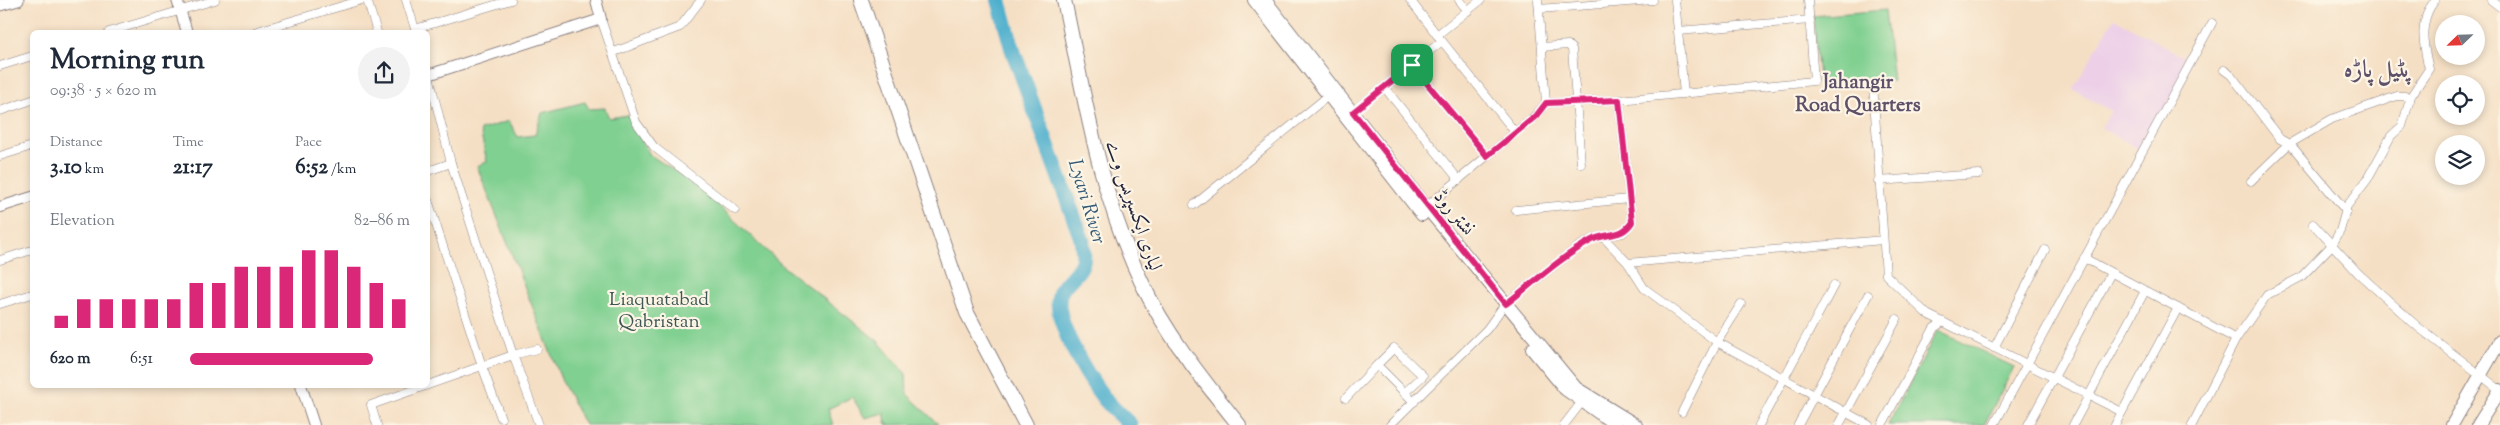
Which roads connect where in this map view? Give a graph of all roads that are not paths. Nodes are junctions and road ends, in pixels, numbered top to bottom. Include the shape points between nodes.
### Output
1 (18, 0) edge
2 (176, 0) edge
3 (215, 0) edge
4 (362, 0) edge
5 (367, 0) edge
6 (406, 0) edge
7 (511, 0) edge
8 (596, 0) edge
9 (701, 0) edge
10 (861, 0) edge
11 (1064, 0) edge
12 (1254, 0) edge
13 (1265, 0) edge
14 (1410, 0) edge
15 (1459, 0) edge
16 (1481, 0) edge
17 (1538, 0) edge
18 (1653, 0) edge
19 (1675, 0) edge
20 (1808, 0) edge
21 (2435, 0) edge
22 (2491, 0) edge
23 (0, 6) edge
24 (2500, 7) edge
25 (1539, 9) junction
26 (180, 11) junction
27 (1468, 11) junction
28 (601, 19) junction
29 (1810, 20) junction
30 (2212, 24) dead end
31 (116, 30) edge
32 (186, 30) edge
33 (261, 30) edge
34 (376, 30) edge
35 (416, 30) edge
36 (419, 30) edge
37 (1678, 31) junction
38 (1440, 38) junction
39 (1542, 47) junction
40 (614, 52) junction
41 (30, 57) edge
42 (1412, 65) junction
43 (0, 66) edge
44 (2224, 70) dead end
45 (430, 72) edge
46 (430, 81) edge
47 (1873, 84) dead end
48 (1384, 87) junction
49 (1684, 94) junction
50 (1328, 96) junction
51 (1619, 100) junction
52 (2410, 100) junction
53 (30, 101) edge
54 (1576, 102) junction
55 (1546, 103) junction
56 (0, 110) edge
57 (1353, 112) junction
58 (1515, 132) junction
59 (2290, 144) junction
60 (30, 147) edge
61 (0, 156) edge
62 (1487, 156) junction
63 (451, 163) junction
64 (1581, 164) dead end
65 (430, 169) edge
66 (1979, 174) dead end
67 (1459, 180) junction
68 (1878, 181) junction
69 (2251, 181) dead end
70 (30, 198) edge
71 (1629, 199) junction
72 (1194, 205) dead end
73 (0, 206) edge
74 (430, 206) edge
75 (1426, 206) junction
76 (735, 210) dead end
77 (1516, 210) dead end
78 (2346, 211) junction
79 (2314, 224) dead end
80 (1604, 237) junction
81 (1883, 240) junction
82 (2332, 244) junction
83 (2045, 250) dead end
84 (30, 251) edge
85 (2084, 258) junction
86 (0, 260) edge
87 (1628, 263) junction
88 (2111, 273) junction
89 (1834, 285) dead end
90 (2145, 291) junction
91 (30, 295) edge
92 (1868, 295) dead end
93 (0, 304) edge
94 (1740, 304) dead end
95 (1503, 308) junction
96 (2178, 308) junction
97 (1897, 319) dead end
98 (1943, 322) junction
99 (2236, 340) junction
100 (2500, 341) edge
101 (1717, 342) junction
102 (1994, 348) junction
103 (537, 349) dead end
104 (513, 355) junction
105 (2027, 364) junction
106 (1377, 365) junction
107 (482, 366) junction
108 (2481, 374) junction
109 (1782, 378) junction
110 (2054, 378) junction
111 (430, 384) edge
112 (302, 388) edge
113 (419, 388) edge
114 (2500, 390) edge
115 (1404, 393) junction
116 (1814, 395) junction
117 (2089, 396) junction
118 (1346, 398) dead end
119 (1414, 402) junction
120 (1581, 402) junction
121 (1682, 412) dead end
122 (1845, 412) junction
123 (2122, 412) junction
124 (502, 418) dead end
125 (314, 425) edge
126 (376, 425) edge
127 (539, 425) edge
128 (1026, 425) edge
129 (1239, 425) edge
130 (1390, 425) edge
131 (1564, 425) edge
132 (1616, 425) edge
133 (1636, 425) edge
134 (1759, 425) edge
135 (1798, 425) edge
136 (1839, 425) edge
137 (1869, 425) edge
138 (1882, 425) edge
139 (1994, 425) edge
140 (2028, 425) edge
141 (2074, 425) edge
142 (2115, 425) edge
143 (2192, 425) edge
144 (2452, 425) edge
145 (2478, 425) edge

1 - 23 main road
2 - 26 street
3 - 26 street
4 - 33 street
5 - 34 street
6 - 35 street
7 - 36 street
8 - 28 street
9 - 40 street via 680,27
10 - 128 highway via 967,313
11 - 129 highway, لیاری ایکسپریس وے via 1092,142 1119,228 1141,282 1205,383
12 - 50 main road, نشتر روڈ
13 - 57 main road, نشتر روڈ
14 - 38 street
15 - 27 street
16 - 27 street
17 - 25 street
18 - 25 street
19 - 37 street
20 - 29 street
21 - 52 street via 2423,18 2422,42 2429,69
22 - 24 street
25 - 39 street
26 - 31 street
26 - 32 street
27 - 38 street
28 - 40 street
28 - 45 street
29 - 37 street
29 - 49 street via 1814,81
30 - 85 street
37 - 49 street
38 - 42 street
38 - 58 street
39 - 54 street via 1570,47
39 - 55 street
40 - 76 street via 636,122 654,147
41 - 43 street
42 - 48 street
42 - 62 street
44 - 59 street via 2280,139
46 - 63 street
47 - 68 street
48 - 57 street
48 - 67 street
49 - 51 street
50 - 72 street
50 - 95 main road, نشتر روڈ
51 - 54 street
51 - 71 street
52 - 59 street via 2397,96 2379,101 2331,120
52 - 78 street via 2402,126 2391,136
53 - 56 street
54 - 55 street
54 - 64 street
55 - 58 street via 1536,116
57 - 75 main road, نشتر روڈ
58 - 62 street
59 - 69 street
59 - 78 street
60 - 61 street
62 - 67 street
63 - 65 street
63 - 104 street
66 - 68 street
67 - 75 street
68 - 81 street
70 - 73 street
71 - 77 street
71 - 80 street via 1632,222 1628,229
74 - 107 street
75 - 95 main road, نشتر روڈ
78 - 82 street
79 - 82 street
80 - 87 street
80 - 95 street via 1578,247
81 - 87 street
81 - 98 street via 1886,275 1927,314
82 - 99 street via 2301,277 2267,295
82 - 108 street via 2359,274 2418,327
83 - 102 street
84 - 86 street
85 - 88 street
85 - 105 street
87 - 101 street via 1644,288
88 - 90 street
88 - 110 street
89 - 109 street
90 - 96 street
90 - 117 street
91 - 93 street
92 - 116 street
94 - 101 street
95 - 119 street via 1487,329
95 - 120 main road, نشتر روڈ via 1565,389
95 - 133 main road, نشتر روڈ via 1576,388
96 - 99 street
96 - 123 street
97 - 122 street
98 - 102 street
98 - 138 street via 1934,328
99 - 143 street
100 - 108 main road
101 - 109 street
101 - 121 street
102 - 105 street
103 - 104 street
104 - 107 street
104 - 127 street
105 - 110 street
105 - 139 street
106 - 115 street
106 - 115 street via 1394,348 1423,376
106 - 118 street
107 - 111 street
107 - 124 street
108 - 114 street
108 - 144 main road
109 - 116 street
109 - 134 street
110 - 117 street
110 - 140 street
112 - 125 street
113 - 126 street via 371,405
114 - 145 main road
115 - 119 street
116 - 122 street
116 - 135 street
117 - 123 street
117 - 141 street
119 - 130 street
120 - 131 street
120 - 132 main road, نشتر روڈ
122 - 136 street
122 - 137 street
123 - 142 street

